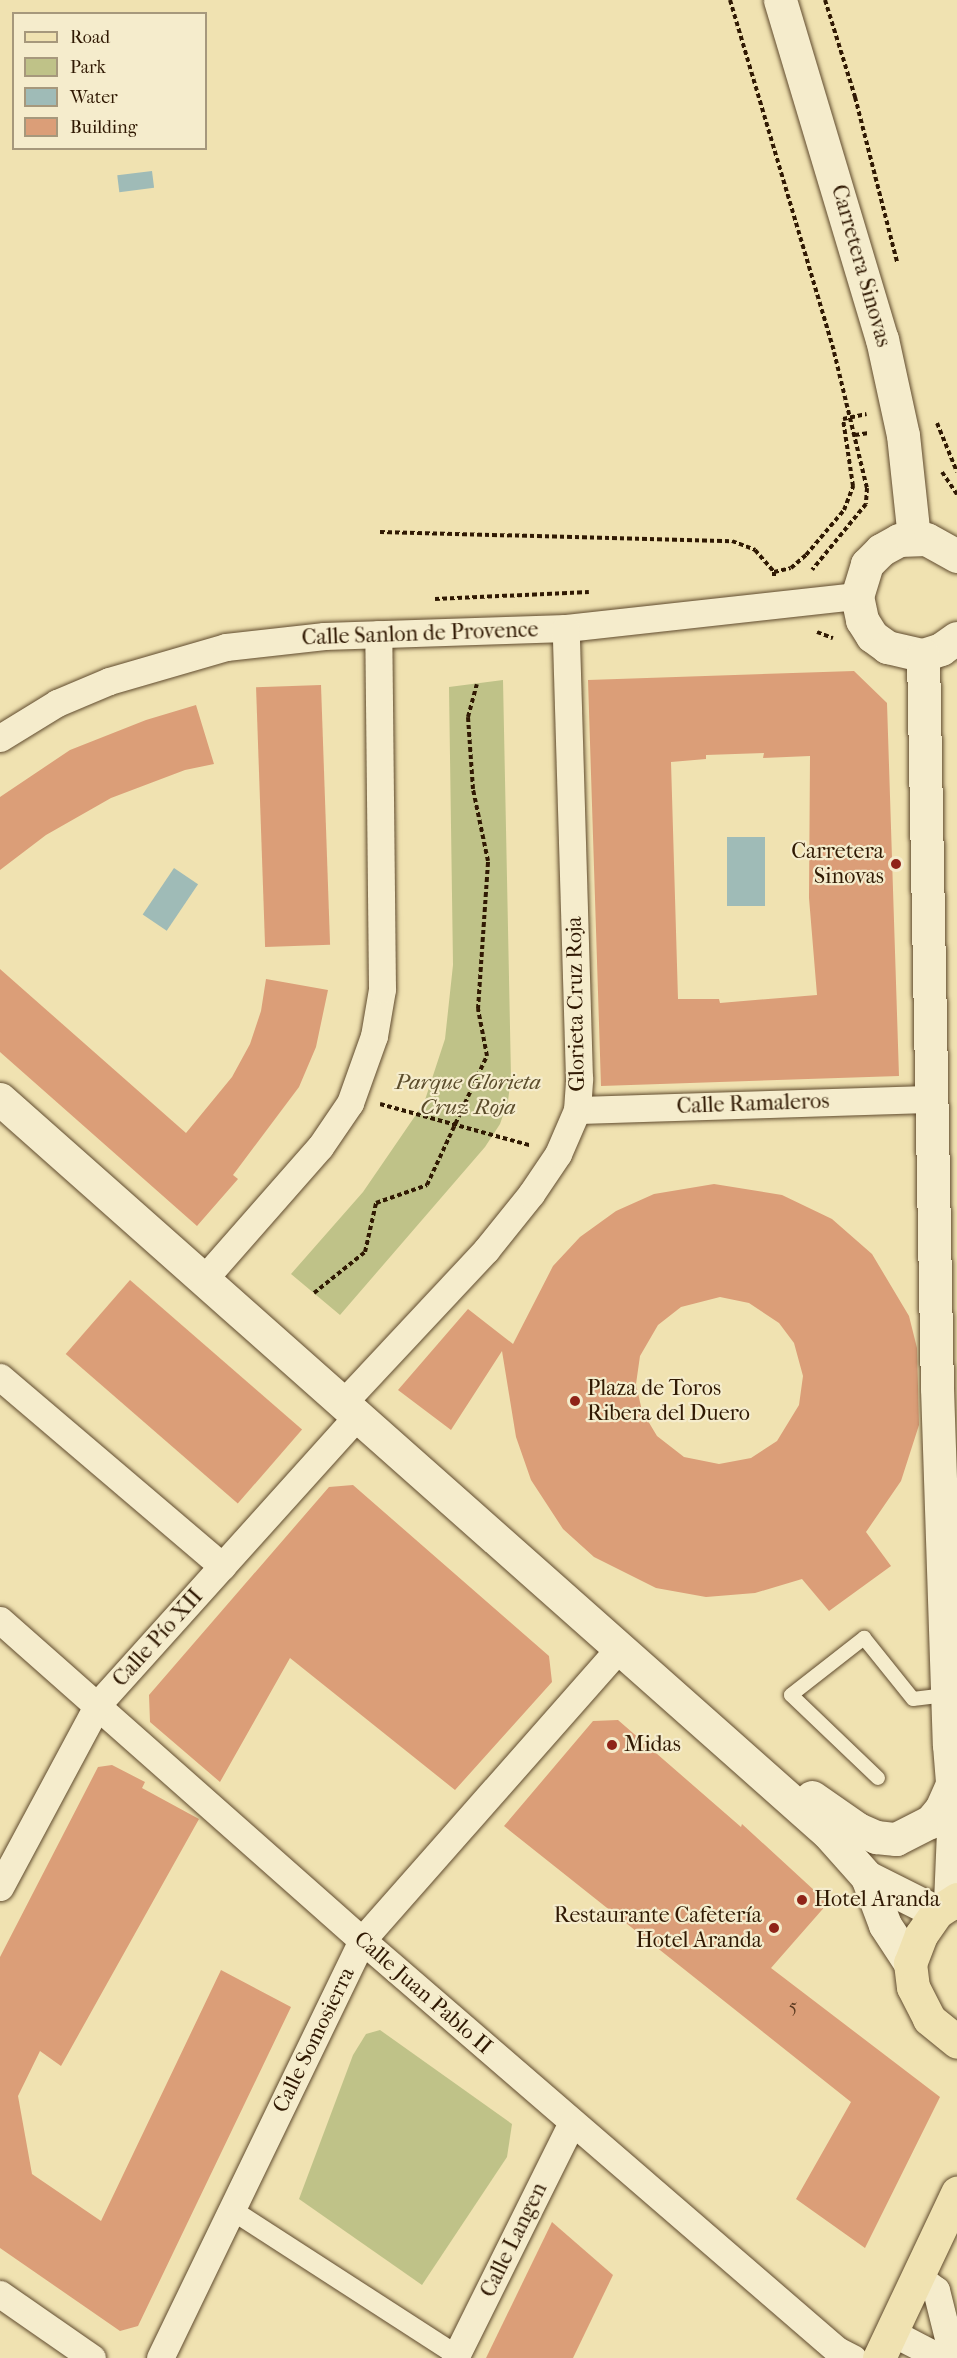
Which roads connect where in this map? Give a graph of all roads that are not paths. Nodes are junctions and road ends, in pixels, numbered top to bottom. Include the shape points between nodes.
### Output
1 (780, 0) edge
2 (914, 538) junction
3 (957, 556) edge
4 (857, 596) junction
5 (566, 628) junction
6 (378, 634) junction
7 (957, 638) edge
8 (923, 655) junction
9 (0, 738) edge
10 (0, 1099) edge
11 (930, 1099) junction
12 (577, 1110) junction
13 (203, 1280) junction
14 (0, 1377) edge
15 (947, 1387) edge
16 (349, 1410) junction
17 (222, 1566) junction
18 (951, 1614) edge
19 (0, 1620) edge
20 (618, 1650) junction
21 (948, 1695) junction
22 (98, 1704) junction
23 (764, 1775) junction
24 (878, 1778) dead end
25 (954, 1801) edge
26 (867, 1877) junction
27 (0, 1887) edge
28 (948, 1905) edge
29 (362, 1941) junction
30 (910, 1963) junction
31 (957, 2042) edge
32 (572, 2122) junction
33 (957, 2193) edge
34 (232, 2210) junction
35 (918, 2277) junction
36 (0, 2294) edge
37 (885, 2345) edge
38 (456, 2357) edge
39 (92, 2358) edge
40 (160, 2358) edge
41 (853, 2358) edge
42 (941, 2358) edge
43 (952, 2358) edge

1 - 2 main road, Carretera Sinovas via 882,339 903,435
2 - 3 main road via 937,542
2 - 4 main road via 881,550 867,564
4 - 5 street, Calle Sanlon de Provence
4 - 8 main road via 862,620 872,636 896,651
5 - 6 street, Calle Sanlon de Provence
5 - 12 street, Glorieta Cruz Roja
6 - 9 street, Calle Sanlon de Provence via 226,647 164,662 57,703
6 - 13 street via 382,989 374,1036 355,1092 289,1186
7 - 8 main road
8 - 11 main road
10 - 13 main road
11 - 12 street, Calle Ramaleros
11 - 15 main road
12 - 16 street, Glorieta Cruz Roja via 558,1154 531,1194
13 - 16 main road
14 - 17 street
15 - 18 main road
16 - 17 street, Calle Pío XII
16 - 20 main road
17 - 22 street, Calle Pío XII
18 - 21 main road
19 - 22 street, Calle Juan Pablo II
20 - 23 main road
20 - 29 street, Calle Somosierra
21 - 24 lane via 914,1699 864,1638 791,1695
21 - 25 main road
22 - 27 street, Calle Pío XII
22 - 29 street, Calle Juan Pablo II
23 - 25 main road via 822,1802 858,1829 876,1837 896,1839 930,1822
23 - 26 main road via 828,1833
25 - 28 main road
26 - 28 main road
26 - 30 main road via 885,1925
28 - 30 main road via 921,1935
29 - 32 street, Calle Juan Pablo II
29 - 34 street, Calle Somosierra
30 - 31 main road via 913,1987 929,2019
32 - 38 street, Calle Langen
32 - 41 street, Calle Juan Pablo II via 837,2350
33 - 35 main road
34 - 38 street
34 - 40 street, Calle Somosierra
35 - 37 main road
35 - 43 street via 936,2289
36 - 39 street
37 - 42 street

